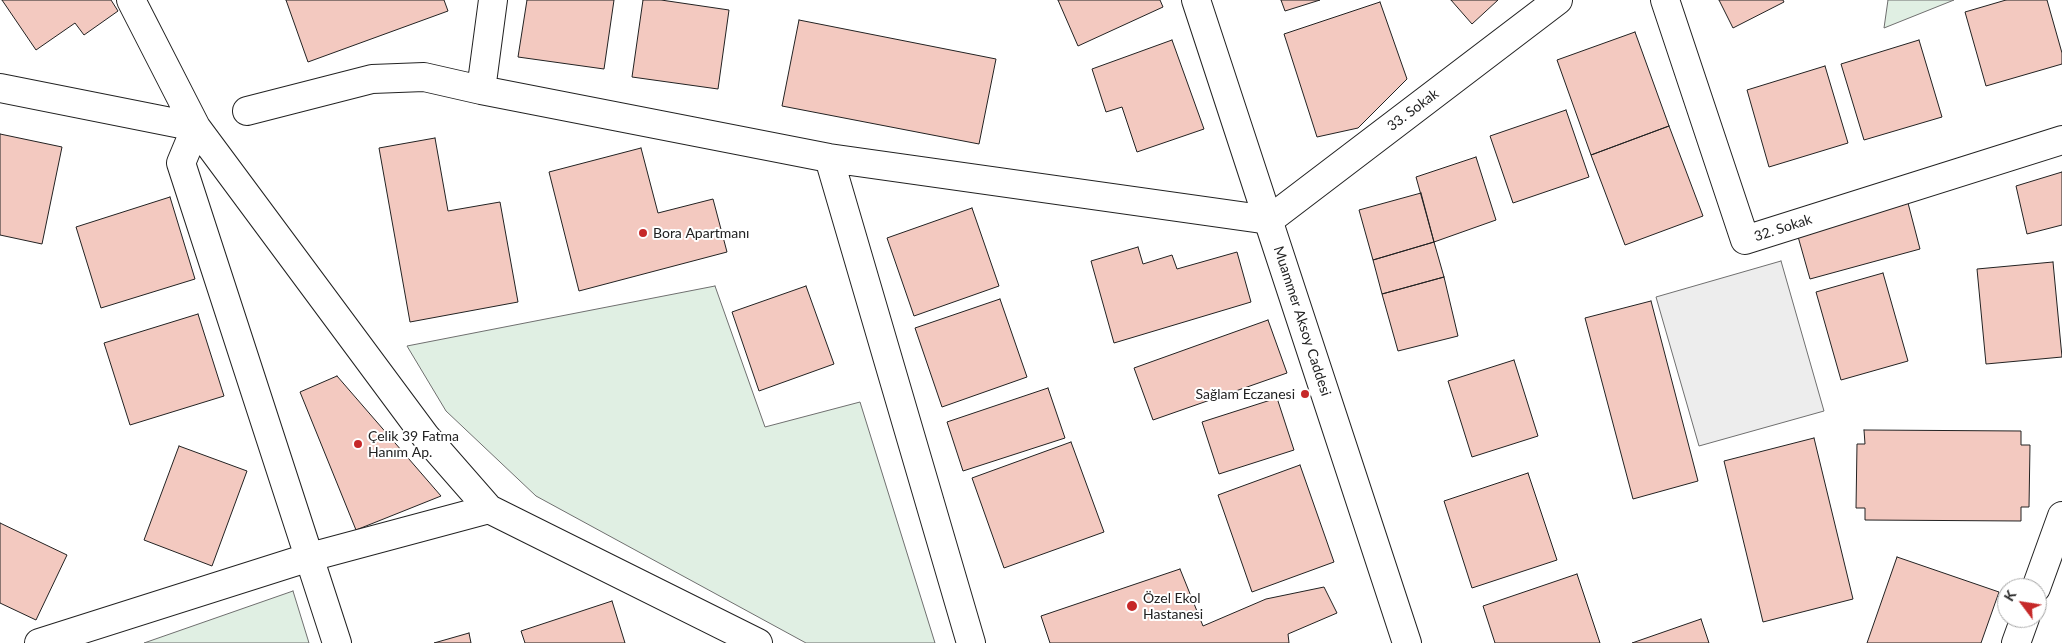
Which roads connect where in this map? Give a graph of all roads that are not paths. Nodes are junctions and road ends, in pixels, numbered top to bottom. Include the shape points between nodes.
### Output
1 (131, 0) edge
2 (493, 0) edge
3 (1196, 0) edge
4 (1558, 0) edge
5 (1665, 0) edge
6 (0, 88) edge
7 (481, 90) junction
8 (247, 111) dead end
9 (196, 127) junction
10 (2062, 140) edge
11 (829, 158) junction
12 (1269, 220) junction
13 (489, 509) junction
14 (2062, 516) edge
15 (310, 557) junction
16 (2040, 578) edge
17 (2021, 628) edge
18 (39, 643) edge
19 (337, 643) edge
20 (758, 643) edge
21 (971, 643) edge
22 (1407, 643) edge
23 (2016, 643) edge

1 - 9 street
2 - 7 street
3 - 12 street, Muammer Aksoy Caddesi
4 - 12 street, 33. Sokak
5 - 10 street, 32. Sokak via 1744,240
6 - 9 street
7 - 8 street via 424,77 372,80
7 - 11 street
9 - 13 street via 420,430
9 - 15 street via 181,163
11 - 12 street
11 - 21 street
12 - 22 street, Muammer Aksoy Caddesi
13 - 15 street
13 - 20 street
14 - 16 street
15 - 18 street
15 - 19 street
17 - 23 street

